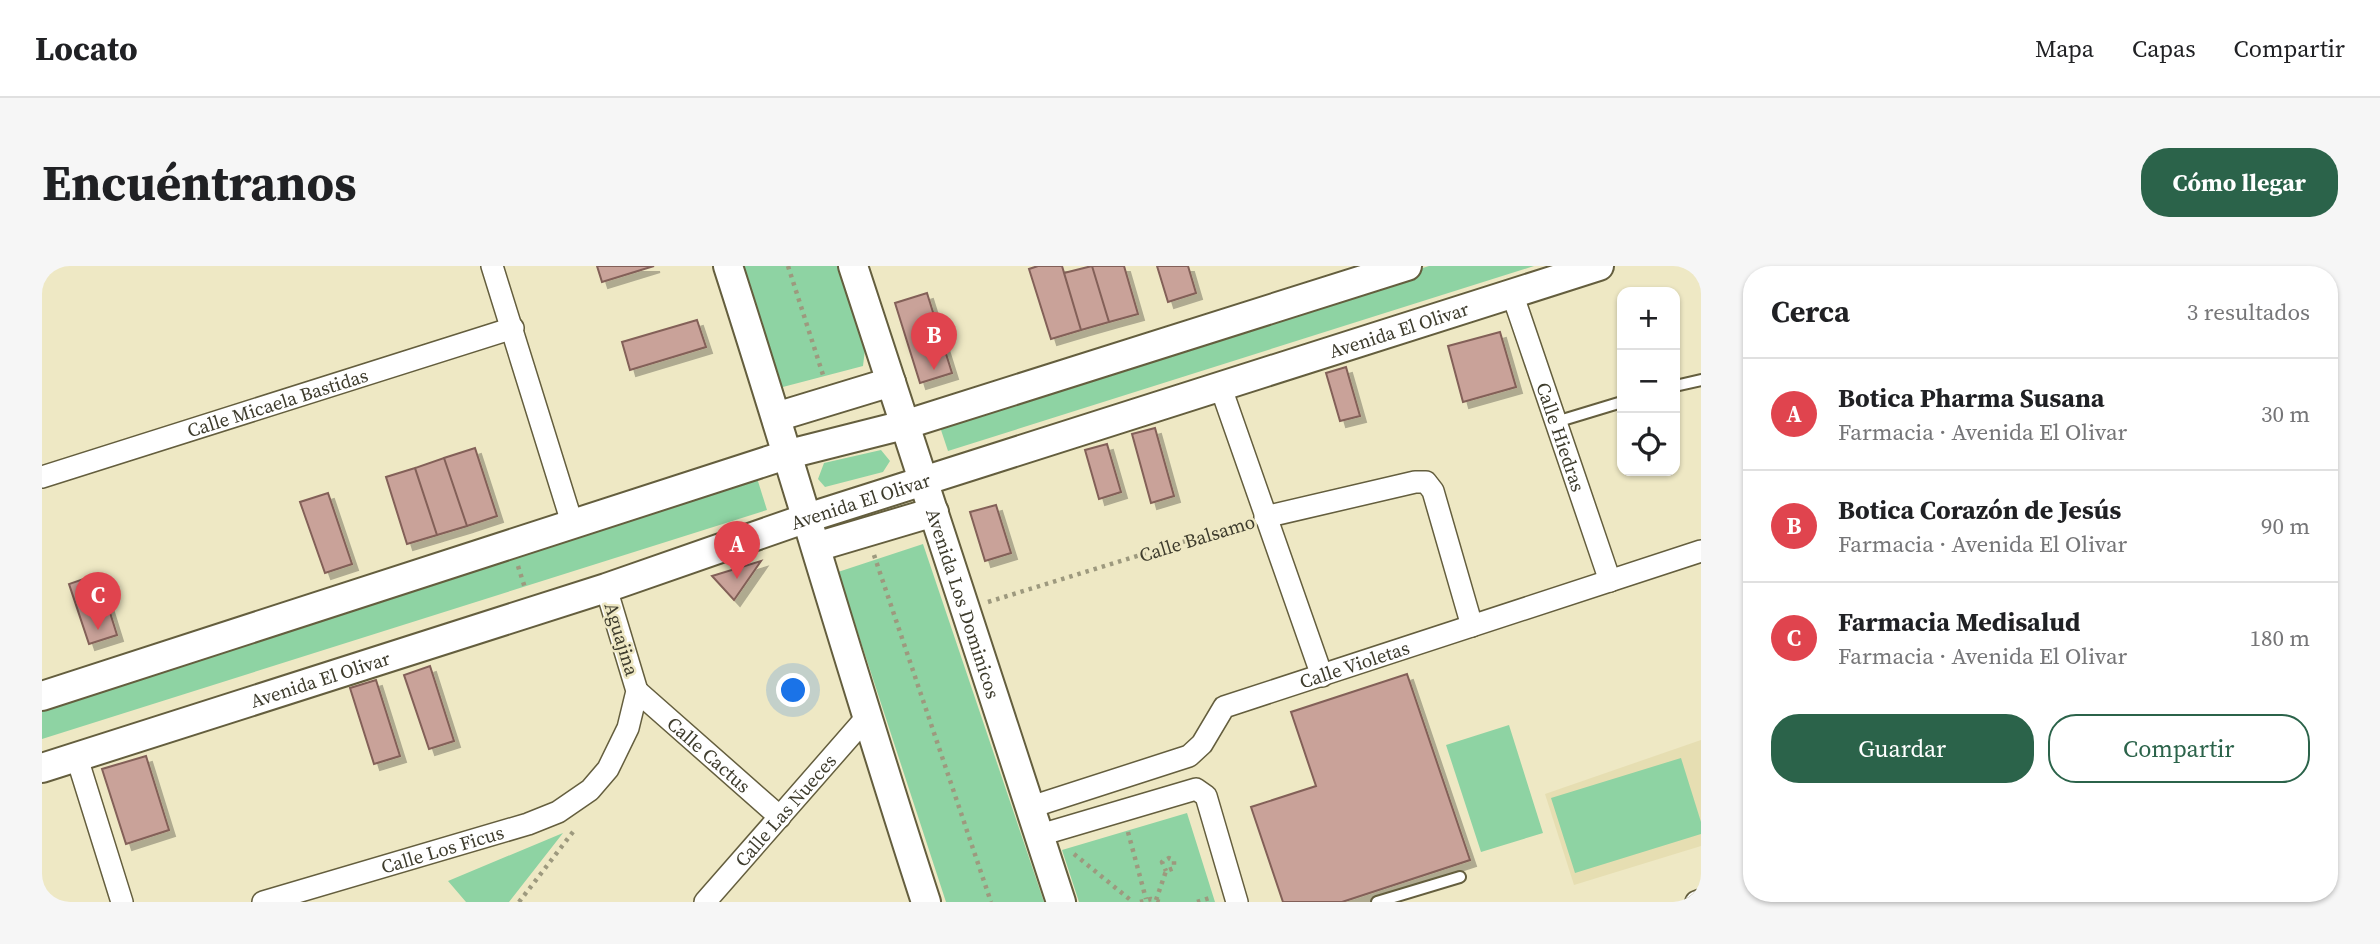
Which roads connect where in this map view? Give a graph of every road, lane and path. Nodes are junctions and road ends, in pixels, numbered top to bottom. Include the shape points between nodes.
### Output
1 (492, 266) edge
2 (728, 266) edge
3 (788, 266) edge
4 (853, 266) edge
5 (1407, 266) edge
6 (1599, 266) edge
7 (1512, 293) junction
8 (513, 328) junction
9 (1701, 380) edge
10 (891, 382) junction
11 (1680, 385) edge
12 (1221, 388) junction
13 (831, 400) junction
14 (1617, 404) edge
15 (776, 417) junction
16 (1556, 422) junction
17 (904, 425) junction
18 (789, 454) junction
19 (42, 477) edge
20 (924, 482) junction
21 (934, 512) junction
22 (1265, 517) junction
23 (807, 518) junction
24 (573, 526) junction
25 (869, 531) junction
26 (512, 545) junction
27 (816, 547) junction
28 (1701, 551) edge
29 (1610, 581) junction
30 (606, 588) junction
31 (982, 604) dead end
32 (532, 612) junction
33 (1472, 626) junction
34 (1322, 676) junction
35 (637, 691) junction
36 (42, 696) edge
37 (866, 718) junction
38 (77, 758) junction
39 (42, 768) edge
40 (608, 769) joint
41 (590, 790) junction
42 (1031, 807) junction
43 (1121, 810) junction
44 (780, 817) junction
45 (1040, 835) junction
46 (1069, 851) dead end
47 (1166, 871) dead end
48 (1460, 877) dead end
49 (1701, 900) edge
50 (1143, 901) edge
51 (1158, 901) edge
52 (122, 902) edge
53 (263, 902) edge
54 (519, 902) edge
55 (705, 902) edge
56 (926, 902) edge
57 (991, 902) edge
58 (1061, 902) edge
59 (1133, 902) edge
60 (1237, 902) edge
61 (1377, 902) edge
62 (1696, 902) edge

1 - 8 street
2 - 15 main road
3 - 13 path
4 - 10 main road, Avenida Los Dominicos
5 - 17 main road
6 - 7 main road, Avenida El Olivar
7 - 12 main road, Avenida El Olivar
7 - 16 street, Calle Hiedras
8 - 19 street, Calle Micaela Bastidas
8 - 24 street
9 - 11 lane
10 - 13 main road
10 - 17 main road, Avenida Los Dominicos
12 - 20 main road, Avenida El Olivar
12 - 22 street
13 - 15 main road
14 - 16 lane
15 - 18 main road
16 - 29 street, Calle Hiedras
17 - 18 main road
17 - 20 main road, Avenida Los Dominicos
18 - 23 main road
18 - 24 main road
20 - 21 main road, Avenida Los Dominicos
20 - 23 main road, Avenida El Olivar
21 - 25 main road
21 - 42 main road, Avenida Los Dominicos
22 - 31 path, Calle Balsamo
22 - 33 street, Calle Balsamo via 1426,482 1433,491
22 - 34 street
23 - 27 main road
23 - 30 main road, Avenida El Olivar
24 - 26 main road
25 - 27 main road
25 - 57 path
26 - 32 path
26 - 36 main road
27 - 37 main road
28 - 29 street, Calle Violetas
29 - 33 street, Calle Violetas
30 - 32 main road, Avenida El Olivar
30 - 35 street, Aguajina
32 - 38 main road, Avenida El Olivar
33 - 34 street, Calle Violetas
34 - 42 street, Calle Violetas via 1224,707 1202,744 1189,756
35 - 40 street, Aguajina via 628,728
35 - 44 street, Calle Cactus
37 - 44 street, Calle Las Nueces
37 - 56 main road
38 - 39 main road, Avenida El Olivar
38 - 52 street
40 - 41 street, Calle Los Ficus
41 - 53 street, Calle Los Ficus via 558,812 528,824
41 - 54 path via 575,831
42 - 45 main road, Avenida Los Dominicos
43 - 45 street
43 - 50 path
43 - 60 street via 1196,789 1206,796
44 - 55 street, Calle Las Nueces
45 - 58 main road, Avenida Los Dominicos
46 - 59 path
47 - 51 path
48 - 61 lane
49 - 62 street
50 - 51 path

